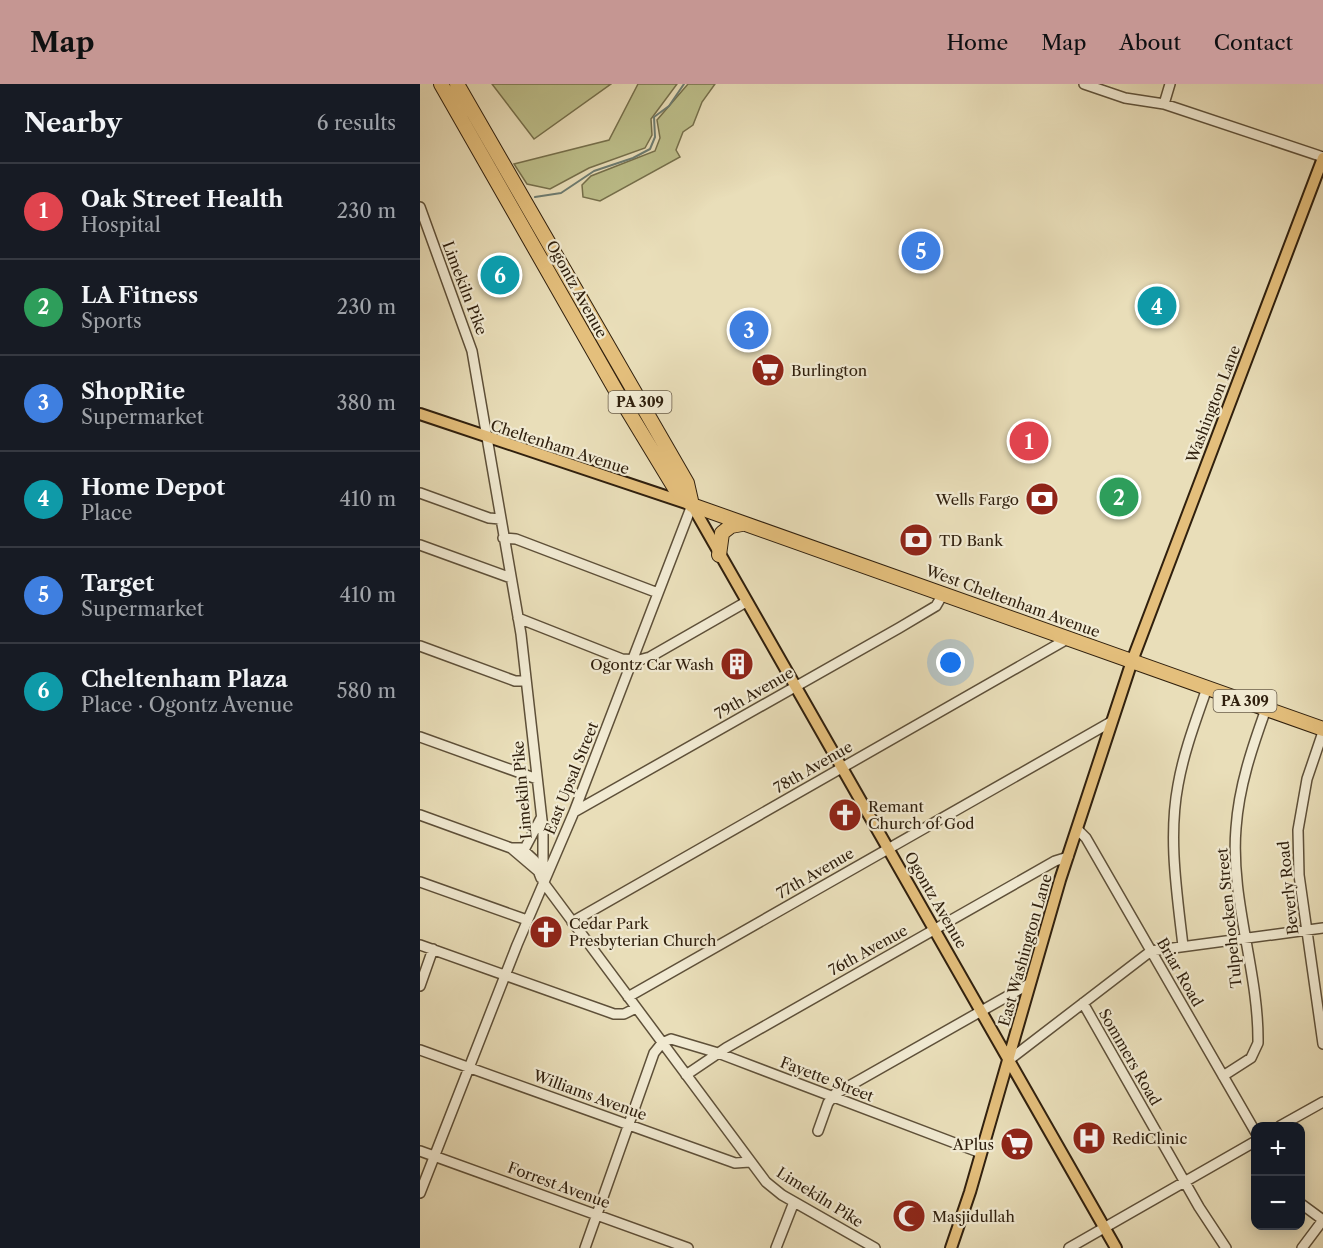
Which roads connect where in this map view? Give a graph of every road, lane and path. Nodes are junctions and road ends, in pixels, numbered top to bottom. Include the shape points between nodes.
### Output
1 (441, 84) edge
2 (457, 84) edge
3 (1084, 84) edge
4 (1170, 84) edge
5 (1164, 104) junction
6 (1323, 158) edge
7 (420, 207) edge
8 (420, 414) edge
9 (486, 438) junction
10 (420, 493) edge
11 (692, 505) junction
12 (500, 519) junction
13 (744, 524) junction
14 (503, 538) junction
15 (420, 545) edge
16 (719, 555) junction
17 (511, 578) junction
18 (658, 593) junction
19 (943, 594) junction
20 (746, 602) junction
21 (518, 618) junction
22 (1069, 639) junction
23 (420, 646) edge
24 (632, 660) junction
25 (1132, 661) junction
26 (526, 681) junction
27 (795, 687) junction
28 (1207, 688) junction
29 (1266, 709) junction
30 (1112, 722) junction
31 (1323, 730) edge
32 (420, 736) edge
33 (842, 768) junction
34 (537, 779) junction
35 (574, 812) junction
36 (420, 815) edge
37 (541, 818) junction
38 (1077, 829) junction
39 (511, 848) junction
40 (888, 849) junction
41 (524, 850) junction
42 (1068, 857) junction
43 (538, 871) junction
44 (420, 882) edge
45 (543, 882) junction
46 (527, 920) junction
47 (572, 922) junction
48 (1323, 928) edge
49 (934, 930) junction
50 (1307, 930) junction
51 (1245, 938) junction
52 (420, 945) edge
53 (1183, 946) junction
54 (433, 949) junction
55 (1150, 951) junction
56 (505, 975) junction
57 (1029, 984) junction
58 (420, 986) edge
59 (628, 997) junction
60 (1083, 1004) junction
61 (636, 1008) junction
62 (981, 1011) junction
63 (662, 1043) junction
64 (1323, 1044) edge
65 (420, 1050) edge
66 (718, 1053) junction
67 (1008, 1060) junction
68 (469, 1067) junction
69 (686, 1075) junction
70 (1223, 1076) junction
71 (832, 1096) junction
72 (1323, 1102) edge
73 (1287, 1122) edge
74 (1251, 1124) edge
75 (628, 1125) junction
76 (818, 1131) dead end
77 (1251, 1144) edge
78 (420, 1151) edge
79 (981, 1153) junction
80 (434, 1156) junction
81 (750, 1162) junction
82 (1184, 1181) junction
83 (420, 1193) edge
84 (794, 1202) junction
85 (1305, 1207) edge
86 (597, 1214) junction
87 (1323, 1220) edge
88 (1104, 1227) junction
89 (585, 1248) edge
90 (688, 1248) edge
91 (776, 1248) edge
92 (875, 1248) edge
93 (951, 1248) edge
94 (1069, 1248) edge
95 (1116, 1248) edge
96 (1226, 1248) edge
97 (1302, 1248) edge

1 - 11 highway, Ogontz Avenue / PA 309 via 619,396 676,490
2 - 11 highway, Ogontz Avenue / PA 309 via 687,483
3 - 5 street via 1125,98
4 - 5 street
5 - 6 street
6 - 25 main road, Washington Lane
7 - 9 street, Limekiln Pike via 467,334
8 - 9 main road, Cheltenham Avenue
9 - 11 main road, Cheltenham Avenue
9 - 12 street, Limekiln Pike
10 - 12 street
11 - 13 highway, West Cheltenham Avenue / PA 309
11 - 16 main road, Ogontz Avenue
11 - 18 street, East Upsal Street
12 - 14 street, Limekiln Pike
13 - 16 highway via 731,526 722,533
13 - 19 highway, West Cheltenham Avenue / PA 309
14 - 17 street, Limekiln Pike
14 - 18 street via 516,539
15 - 17 street
16 - 20 main road, Ogontz Avenue
17 - 21 street, Limekiln Pike
18 - 24 street, East Upsal Street
19 - 22 highway, West Cheltenham Avenue / PA 309
19 - 27 street, 79th Avenue via 936,606
20 - 24 street via 650,657
20 - 27 main road, Ogontz Avenue
21 - 24 street
21 - 26 street, Limekiln Pike
22 - 25 highway, West Cheltenham Avenue / PA 309
22 - 33 street, 78th Avenue
23 - 26 street via 515,681
24 - 35 street, East Upsal Street
25 - 28 highway, West Cheltenham Avenue / PA 309
25 - 30 main road, East Washington Lane
26 - 34 street, Limekiln Pike
27 - 33 main road, Ogontz Avenue
27 - 35 street, 79th Avenue
28 - 29 highway, West Cheltenham Avenue / PA 309
28 - 53 street via 1182,766 1175,813 1174,855
29 - 31 highway, West Cheltenham Avenue / PA 309
29 - 51 street, Tulpehocken Street via 1245,769 1235,830
30 - 38 main road, East Washington Lane
30 - 40 street, 77th Avenue
31 - 50 street, Beverly Road via 1299,813 1299,867
32 - 34 street
33 - 40 main road, Ogontz Avenue
33 - 47 street, 78th Avenue
34 - 37 street, Limekiln Pike
35 - 45 street, East Upsal Street
36 - 39 street
37 - 41 street
37 - 45 street, Limekiln Pike
38 - 42 main road, East Washington Lane
38 - 55 street, Briar Road via 1086,837
39 - 41 street
39 - 43 street
40 - 49 main road, Ogontz Avenue
40 - 59 street, 77th Avenue
41 - 43 street
42 - 49 street, 76th Avenue
42 - 57 main road, East Washington Lane
43 - 45 street
44 - 46 street
45 - 46 street, East Upsal Street
45 - 47 street, Limekiln Pike
46 - 56 street, East Upsal Street
47 - 59 street, Limekiln Pike
48 - 50 street
49 - 62 main road, Ogontz Avenue
49 - 66 street, 76th Avenue
50 - 51 street
50 - 64 street, Beverly Road
51 - 53 street
51 - 70 street, Tulpehocken Street via 1258,1043 1251,1058
52 - 54 street
53 - 55 street
54 - 56 street
54 - 58 street
55 - 60 street
55 - 70 street, Briar Road
56 - 61 street via 614,1014
56 - 68 street, East Upsal Street
57 - 62 street
57 - 67 main road, East Washington Lane
59 - 61 street, Limekiln Pike
60 - 67 street
60 - 82 street, Sommers Road
61 - 63 street, Limekiln Pike
62 - 67 main road, Ogontz Avenue
62 - 71 street
63 - 66 street, Fayette Street via 675,1038
63 - 69 street, Limekiln Pike
63 - 75 street via 654,1053
65 - 68 street, Williams Avenue
66 - 69 street, 76th Avenue
66 - 71 street, Fayette Street
67 - 79 main road, East Washington Lane
67 - 88 main road, Ogontz Avenue
68 - 75 street, Williams Avenue
68 - 80 street, East Upsal Street
69 - 81 street, Limekiln Pike
70 - 74 street, Briar Road
71 - 76 street
71 - 79 street, Fayette Street
72 - 73 street
75 - 81 street, Williams Avenue via 735,1163
75 - 86 street
77 - 82 street
78 - 80 street, Forrest Avenue
79 - 93 main road, East Washington Lane
80 - 83 street, East Upsal Street
80 - 86 street, Forrest Avenue
81 - 84 street, Limekiln Pike via 772,1188
82 - 88 street
82 - 96 street, Sommers Road
84 - 91 street
84 - 92 street, Limekiln Pike
85 - 87 street
86 - 89 street
86 - 90 street, Forrest Avenue
87 - 97 street
88 - 94 street
88 - 95 main road, Ogontz Avenue

